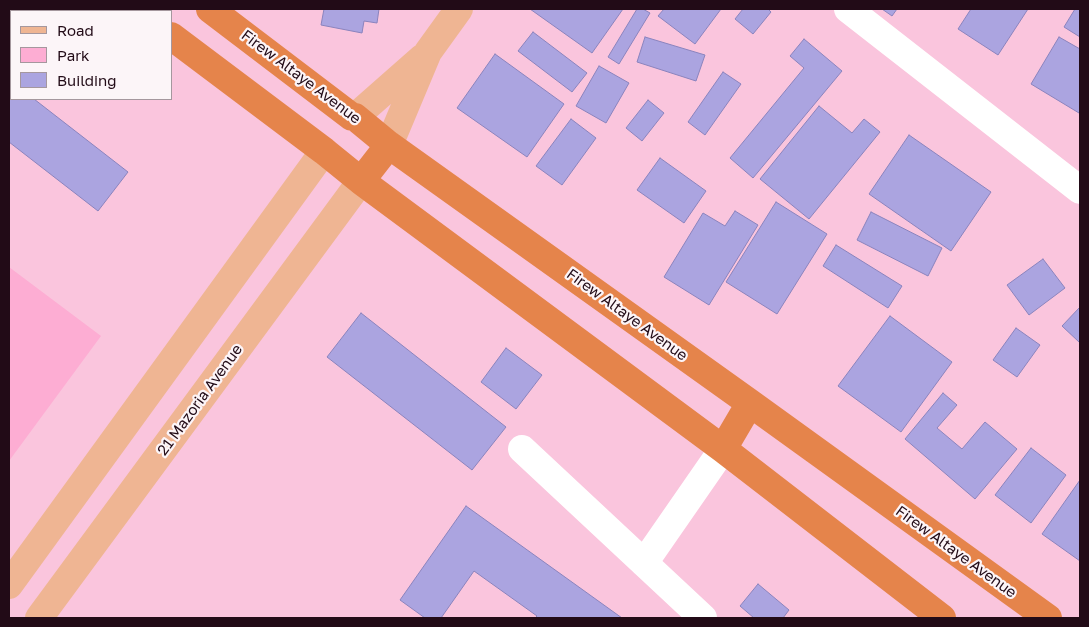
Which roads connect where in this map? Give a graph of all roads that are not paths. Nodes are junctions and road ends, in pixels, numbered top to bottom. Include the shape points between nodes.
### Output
1 (210, 9) edge
2 (459, 9) edge
3 (848, 9) edge
4 (172, 37) edge
5 (428, 52) junction
6 (355, 117) junction
7 (389, 145) junction
8 (324, 151) junction
9 (360, 181) junction
10 (1080, 190) edge
11 (750, 403) junction
12 (522, 449) dead end
13 (723, 449) junction
14 (644, 564) junction
15 (9, 585) edge
16 (39, 618) edge
17 (703, 618) edge
18 (942, 618) edge
19 (1048, 618) edge

1 - 6 highway, Firew Altaye Avenue
2 - 5 main road
3 - 10 street
4 - 8 highway
5 - 6 main road
5 - 7 main road
6 - 7 highway, Firew Altaye Avenue
6 - 8 highway
7 - 9 highway
7 - 11 highway, Firew Altaye Avenue
8 - 9 highway
8 - 15 main road
9 - 13 highway
9 - 16 main road, 21 Mazoria Avenue
11 - 13 highway
11 - 19 highway, Firew Altaye Avenue
12 - 14 street
13 - 14 street
13 - 18 highway
14 - 17 street

